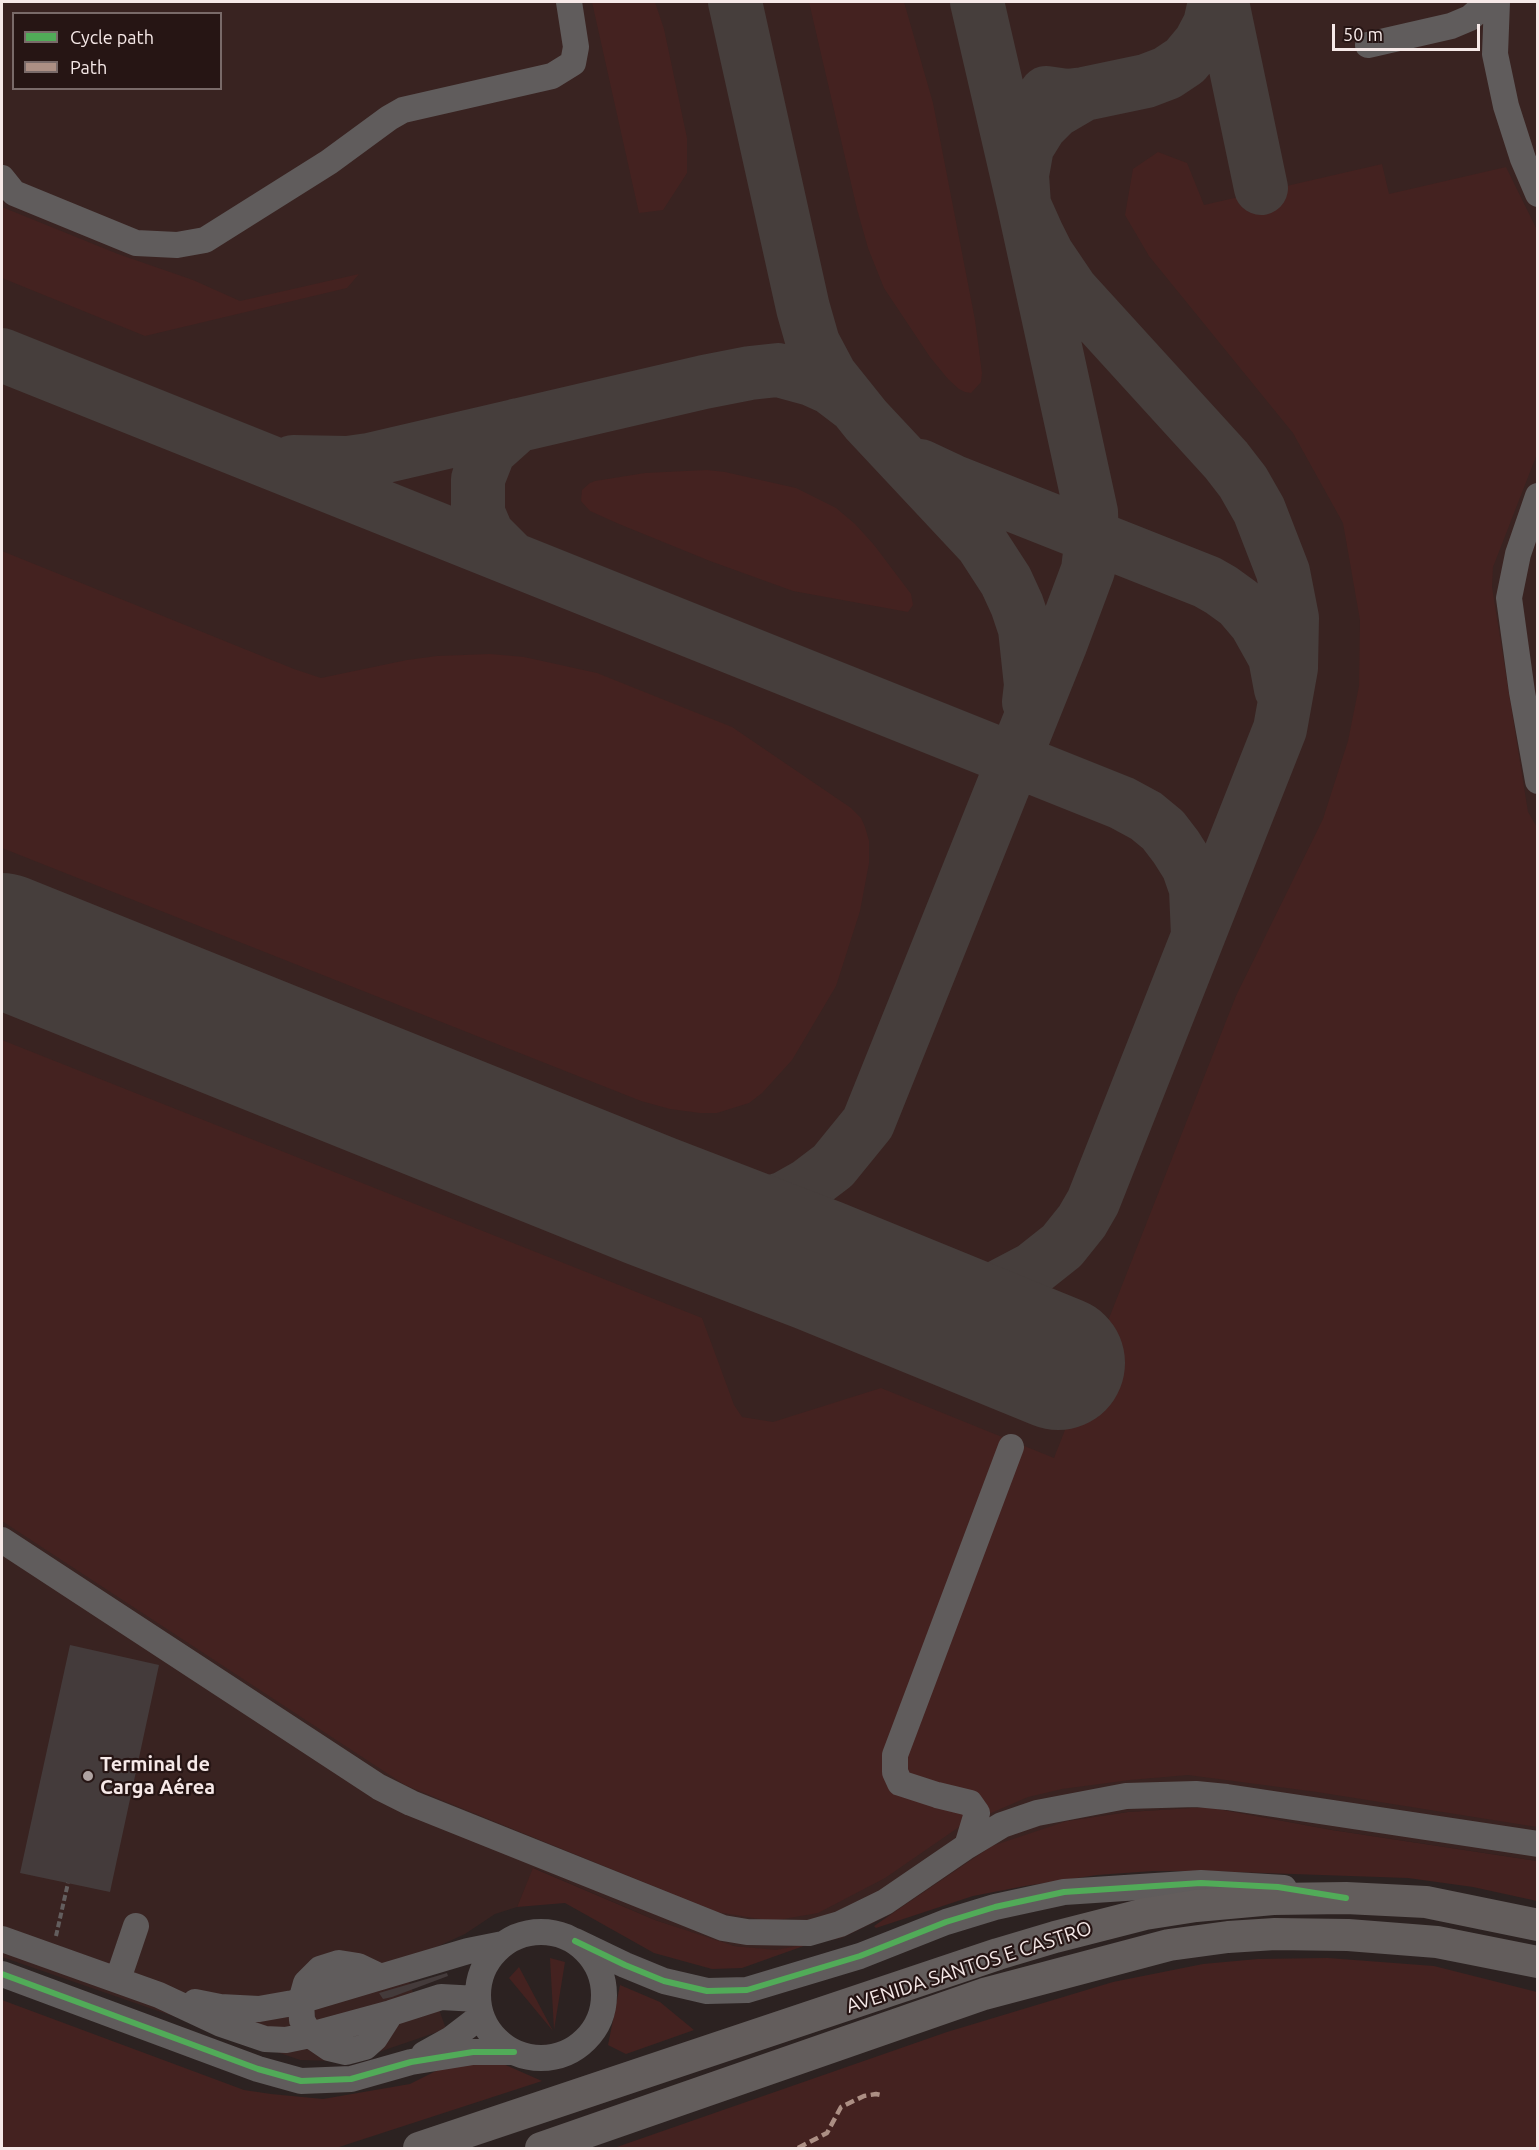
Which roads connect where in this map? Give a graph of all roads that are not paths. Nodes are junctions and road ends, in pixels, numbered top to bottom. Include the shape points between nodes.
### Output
1 (569, 2) edge
2 (1488, 2) edge
3 (1497, 2) edge
4 (1368, 45) dead end
5 (2, 178) edge
6 (1538, 194) edge
7 (1538, 496) edge
8 (1538, 781) edge
9 (1011, 1447) dead end
10 (2, 1540) edge
11 (970, 1803) junction
12 (1030, 1815) junction
13 (1538, 1844) edge
14 (967, 1846) junction
15 (1346, 1898) junction
16 (1538, 1925) edge
17 (136, 1926) dead end
18 (2, 1939) edge
19 (575, 1941) junction
20 (503, 1944) junction
21 (1538, 1962) edge
22 (2, 1974) edge
23 (118, 1979) junction
24 (159, 1995) junction
25 (301, 2001) junction
26 (480, 2008) junction
27 (310, 2035) junction
28 (514, 2052) junction
29 (411, 2062) junction
30 (419, 2148) edge
31 (541, 2148) edge

1 - 5 street via 576,47 573,63 552,76 404,110 205,240 177,245 136,243 14,193
2 - 4 street via 1470,18 1451,26
3 - 6 street via 1495,54 1506,106 1522,159
7 - 8 street via 1518,554 1509,598
9 - 11 street via 895,1755 900,1783
10 - 14 street via 379,1787 723,1928 809,1933 840,1924 885,1902
11 - 12 street
11 - 14 street via 977,1813
12 - 13 street via 1126,1796 1196,1794
12 - 14 street
15 - 16 main road, AVENIDA SANTOS E CASTRO via 1426,1902
15 - 19 street via 1278,1887 1201,1883 1064,1892 946,1922 860,1956 747,1990 707,1991 664,1981
15 - 30 main road, AVENIDA SANTOS E CASTRO via 1196,1906 1054,1936
17 - 23 street
18 - 23 street
19 - 20 street via 546,1931 516,1936
19 - 28 street via 591,1955 602,1973 602,2016 591,2035 575,2049 556,2057 534,2058
20 - 25 street
20 - 26 street via 484,1969 479,1984
21 - 31 main road, AVENIDA SANTOS E CASTRO via 1437,1942 1348,1935 1275,1934 1169,1945 984,1994
22 - 29 street via 258,2069 301,2080 351,2079
23 - 24 street
24 - 25 street via 220,2007 259,2009
24 - 27 street via 221,2024 265,2039
25 - 27 street via 302,2020
26 - 27 street via 441,1997 391,2013 365,2047 346,2052 329,2048
26 - 28 street via 496,2039
26 - 29 street via 451,2039
28 - 29 street via 473,2052

